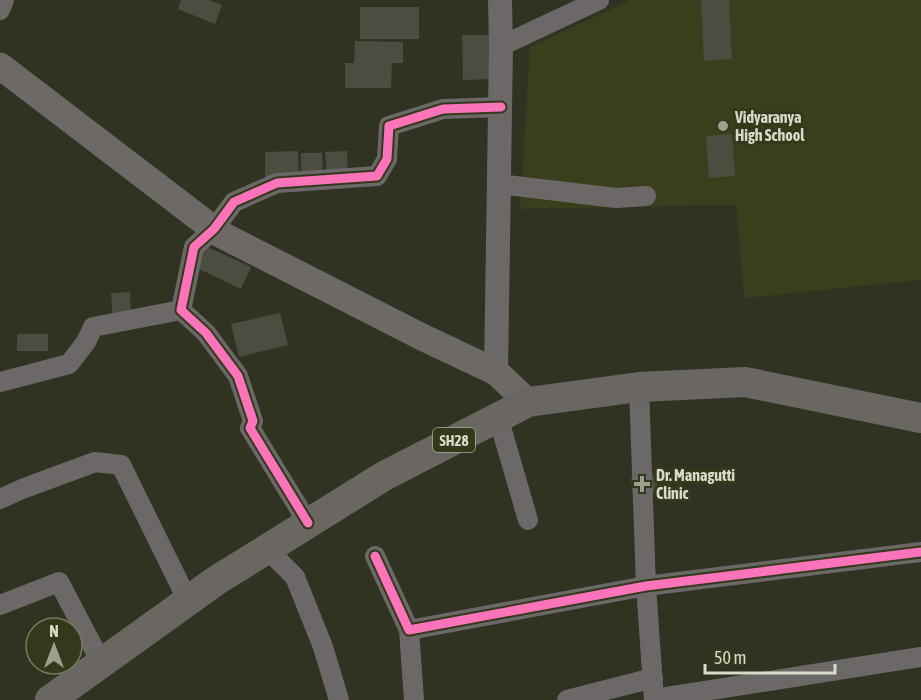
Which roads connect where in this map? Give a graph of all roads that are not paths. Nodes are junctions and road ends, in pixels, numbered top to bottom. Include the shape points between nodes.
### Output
1 (4, 0) edge
2 (500, 0) edge
3 (599, 0) edge
4 (0, 10) edge
5 (501, 46) junction
6 (0, 66) edge
7 (501, 107) junction
8 (499, 184) junction
9 (645, 195) dead end
10 (214, 229) junction
11 (181, 310) junction
12 (496, 372) junction
13 (0, 382) edge
14 (639, 387) junction
15 (528, 402) junction
16 (498, 417) junction
17 (921, 418) edge
18 (0, 499) edge
19 (528, 520) dead end
20 (308, 524) junction
21 (267, 549) junction
22 (921, 552) edge
23 (375, 556) dead end
24 (646, 586) junction
25 (188, 601) junction
26 (0, 605) edge
27 (409, 630) junction
28 (921, 657) edge
29 (101, 662) junction
30 (652, 678) junction
31 (50, 700) edge
32 (339, 700) edge
33 (414, 700) edge
34 (567, 700) edge
35 (654, 700) edge

1 - 4 street
2 - 5 street
3 - 5 street
5 - 7 street
6 - 10 main road
7 - 8 street
7 - 10 street via 443,109 388,126 387,159 377,176 277,183 234,202
8 - 9 street via 616,198
8 - 12 street
10 - 11 street via 194,247
10 - 12 main road
11 - 13 street via 93,327 69,364
11 - 20 street via 206,333 238,376 254,422 250,428
12 - 15 main road
14 - 15 main road, SH28
14 - 17 main road, SH28 via 745,382
14 - 24 street
15 - 16 main road, SH28
16 - 19 street
16 - 20 main road, SH28 via 384,476
18 - 25 street via 95,462 121,465
20 - 21 main road, SH28
21 - 25 main road, SH28
21 - 32 street via 295,577 323,646
22 - 24 street
23 - 27 street
24 - 27 street
24 - 30 street
25 - 29 main road, SH28
26 - 29 street via 59,582
27 - 33 street
28 - 35 street
29 - 31 main road, SH28
30 - 34 street
30 - 35 street

